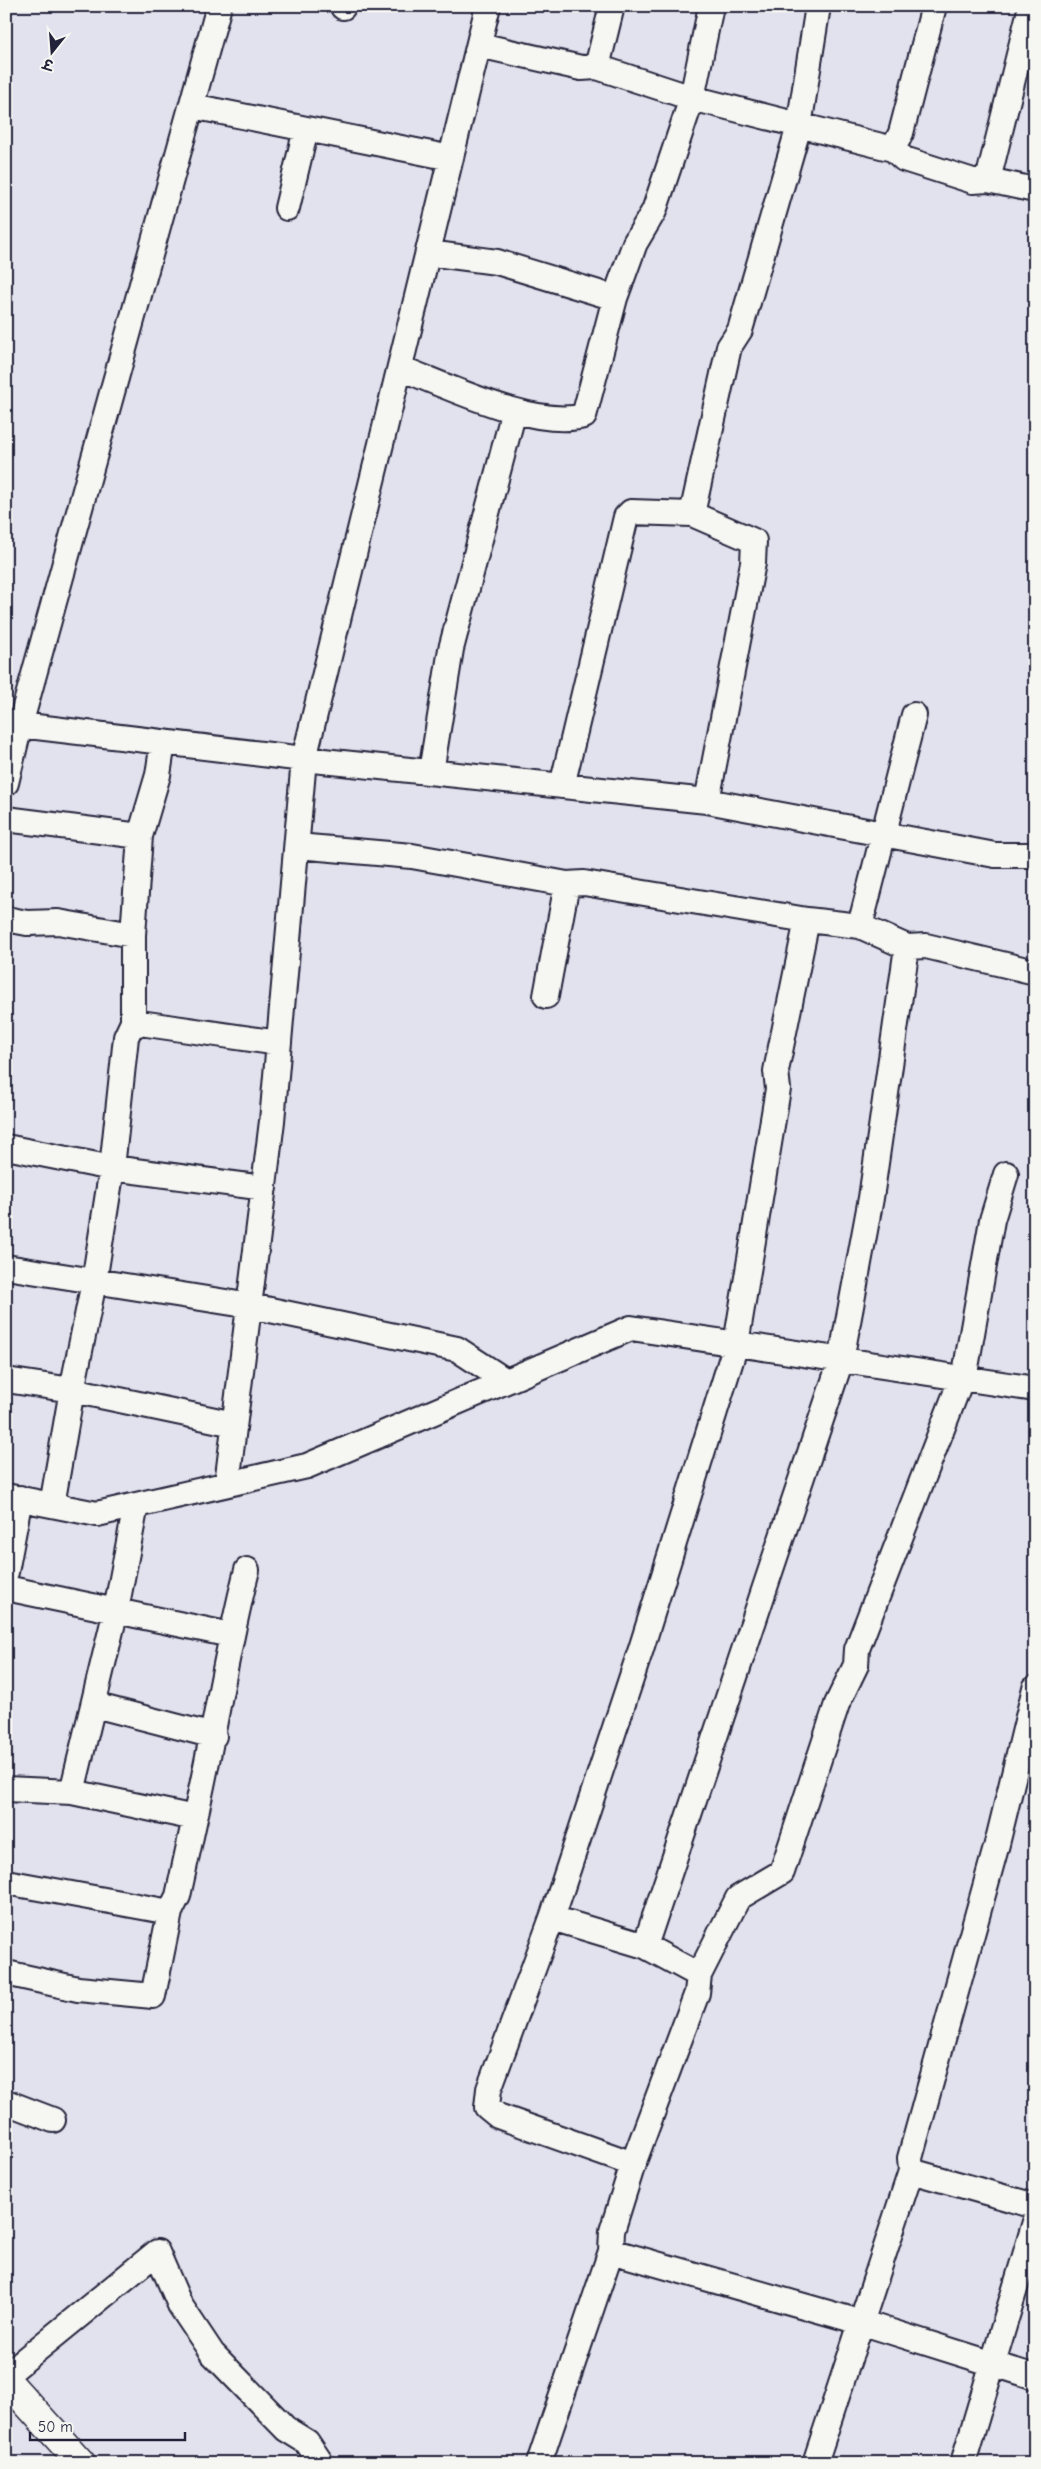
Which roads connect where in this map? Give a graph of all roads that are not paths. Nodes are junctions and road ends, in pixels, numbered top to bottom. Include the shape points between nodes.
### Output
1 (219, 6) edge
2 (488, 6) edge
3 (612, 6) edge
4 (711, 6) edge
5 (818, 6) edge
6 (934, 6) edge
7 (1031, 6) edge
8 (479, 45) junction
9 (597, 67) junction
10 (692, 98) junction
11 (192, 106) junction
12 (799, 126) junction
13 (306, 129) junction
14 (893, 149) junction
15 (451, 158) junction
16 (988, 180) junction
17 (1035, 190) edge
18 (287, 208) dead end
19 (428, 253) junction
20 (615, 298) junction
21 (400, 368) junction
22 (514, 411) junction
23 (692, 514) junction
24 (914, 715) dead end
25 (13, 723) edge
26 (163, 742) junction
27 (304, 758) junction
28 (431, 772) junction
29 (6, 783) edge
30 (562, 786) junction
31 (708, 801) junction
32 (6, 819) edge
33 (885, 834) junction
34 (140, 836) junction
35 (296, 846) junction
36 (1035, 855) edge
37 (567, 884) junction
38 (6, 919) edge
39 (807, 920) junction
40 (860, 926) junction
41 (133, 935) junction
42 (907, 947) junction
43 (1035, 972) edge
44 (546, 996) dead end
45 (132, 1022) junction
46 (279, 1043) junction
47 (6, 1147) edge
48 (112, 1168) junction
49 (1006, 1174) dead end
50 (264, 1188) junction
51 (6, 1267) edge
52 (94, 1282) junction
53 (249, 1307) junction
54 (736, 1344) junction
55 (841, 1360) junction
56 (964, 1379) junction
57 (6, 1380) edge
58 (506, 1381) junction
59 (1035, 1389) edge
60 (72, 1390) junction
61 (234, 1424) junction
62 (227, 1484) junction
63 (13, 1497) edge
64 (52, 1505) junction
65 (136, 1505) junction
66 (247, 1570) dead end
67 (6, 1572) edge
68 (6, 1588) edge
69 (116, 1610) junction
70 (231, 1635) junction
71 (1035, 1688) edge
72 (94, 1704) junction
73 (214, 1736) junction
74 (6, 1789) edge
75 (72, 1792) junction
76 (195, 1818) junction
77 (6, 1882) edge
78 (170, 1912) junction
79 (552, 1918) junction
80 (645, 1946) junction
81 (6, 1973) edge
82 (699, 1975) junction
83 (6, 2102) edge
84 (53, 2120) dead end
85 (633, 2164) junction
86 (911, 2172) junction
87 (1035, 2206) edge
88 (1035, 2222) edge
89 (612, 2251) junction
90 (860, 2322) junction
91 (992, 2362) junction
92 (6, 2375) edge
93 (1035, 2377) edge
94 (6, 2380) edge
95 (82, 2463) edge
96 (322, 2463) edge
97 (539, 2463) edge
98 (815, 2463) edge
99 (962, 2463) edge

1 - 11 street
2 - 8 street
3 - 9 street
4 - 10 street
5 - 12 street
6 - 14 street via 902,133
7 - 16 street
8 - 9 street via 581,68
8 - 15 street
9 - 10 street
10 - 12 street
10 - 20 street via 654,211 635,243
11 - 13 street
11 - 25 street
12 - 14 street
12 - 23 street via 740,330 729,347
13 - 15 street
13 - 18 street
14 - 16 street via 904,159 973,181
15 - 19 street
16 - 17 street
19 - 20 street via 497,262
19 - 21 street
20 - 22 street via 584,416 570,418
21 - 22 street
21 - 27 street
22 - 28 street via 452,649
23 - 30 street via 631,512 626,517
23 - 31 street via 754,541 753,563
24 - 33 street
25 - 26 street
25 - 29 street
26 - 27 street
26 - 34 street via 158,775
27 - 28 street
27 - 35 street
28 - 30 street
30 - 31 street
31 - 33 street
32 - 34 street
33 - 36 street via 995,855
33 - 40 street
34 - 41 street
35 - 37 street via 412,856
35 - 46 street
37 - 39 street via 584,883
37 - 44 street
38 - 41 street via 27,923 58,922
39 - 40 street
39 - 54 street via 776,1071 778,1089
40 - 42 street
41 - 45 street
42 - 43 street via 926,946
42 - 55 street via 871,1198
45 - 46 street
45 - 48 street via 126,1037
46 - 50 street
47 - 48 street
48 - 50 street
48 - 52 street
49 - 56 street via 992,1220
50 - 53 street
51 - 52 street
52 - 53 street
52 - 60 street
53 - 58 street via 457,1349
53 - 61 street
54 - 55 street
54 - 58 street via 631,1328
54 - 79 street via 641,1649
55 - 56 street
55 - 80 street
56 - 59 street
56 - 82 street via 857,1649 856,1665 837,1704 782,1872 738,1898
57 - 60 street
58 - 62 street via 307,1466
60 - 61 street
60 - 64 street
61 - 62 street
62 - 65 street
63 - 64 street
63 - 67 street
64 - 65 street via 98,1514
65 - 69 street
66 - 70 street
68 - 69 street
69 - 70 street
69 - 72 street
70 - 73 street
71 - 86 street via 998,1844 910,2158
72 - 73 street
72 - 75 street
73 - 76 street
74 - 75 street
75 - 76 street
76 - 78 street via 178,1896
77 - 78 street
78 - 81 street via 153,1996 78,1989
79 - 80 street
79 - 85 street via 489,2089 487,2107 498,2116
80 - 82 street
82 - 85 street via 697,1993
83 - 84 street
85 - 89 street via 612,2231
86 - 87 street
86 - 90 street
88 - 91 street
89 - 90 street
89 - 97 street
90 - 91 street
90 - 98 street
91 - 93 street
91 - 99 street
92 - 96 street via 157,2252 180,2305 212,2353 286,2429 307,2442
94 - 95 main road

